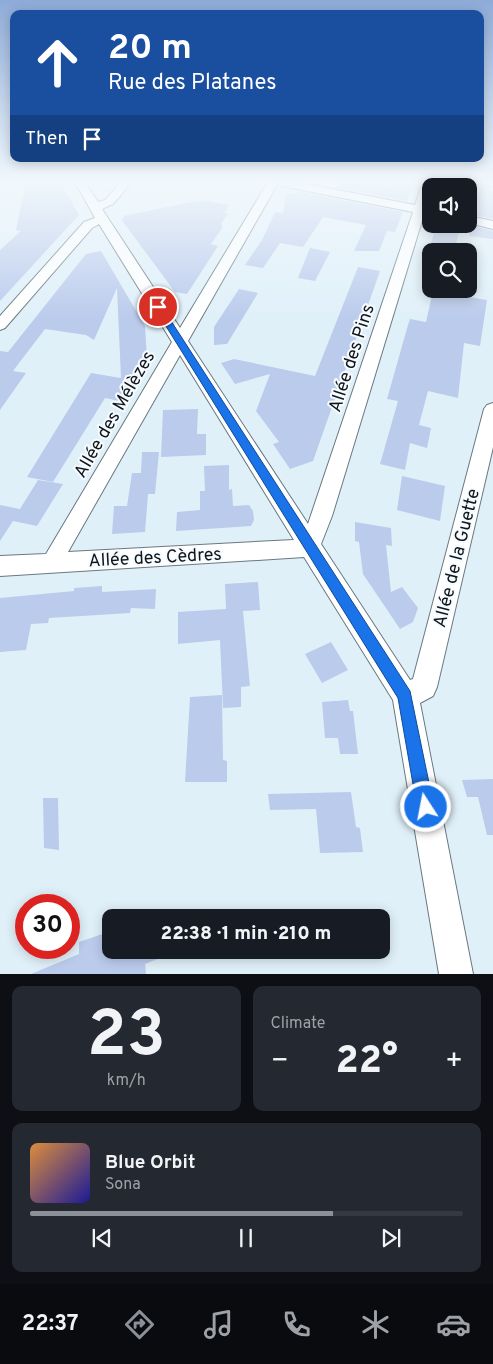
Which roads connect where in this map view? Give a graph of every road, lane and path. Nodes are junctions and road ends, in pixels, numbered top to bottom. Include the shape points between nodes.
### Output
1 (86, 227) edge
2 (108, 227) edge
3 (246, 227) edge
4 (420, 227) edge
5 (0, 325) edge
6 (180, 341) junction
7 (493, 409) edge
8 (309, 546) junction
9 (54, 563) junction
10 (0, 566) edge
11 (405, 696) junction
12 (456, 974) edge

1 - 5 street
2 - 6 street
3 - 6 street, Allée des Mélèzes
4 - 8 street, Allée des Pins
6 - 8 street
6 - 9 street, Allée des Mélèzes via 58,550
7 - 11 street, Allée de la Guette via 424,687
8 - 9 street, Allée des Cèdres
8 - 11 street
9 - 10 street, Allée des Cèdres
11 - 12 street

